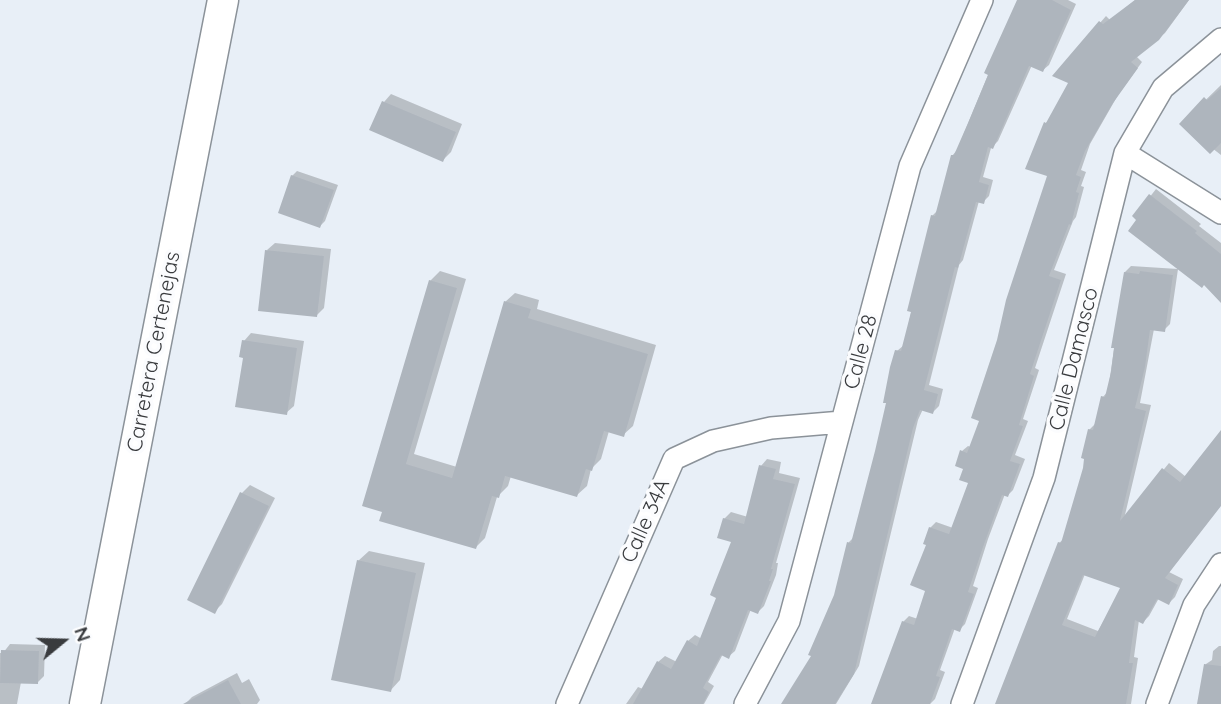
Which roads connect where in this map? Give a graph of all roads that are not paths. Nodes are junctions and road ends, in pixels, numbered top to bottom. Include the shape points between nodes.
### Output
1 (223, 0) edge
2 (982, 0) edge
3 (1221, 39) edge
4 (1125, 153) junction
5 (1221, 213) edge
6 (842, 422) junction
7 (1221, 564) edge
8 (85, 704) edge
9 (567, 704) edge
10 (745, 704) edge
11 (962, 704) edge
12 (1157, 704) edge

1 - 8 main road, Carretera Certenejas
2 - 6 street, Calle 28 via 910,166
3 - 4 street, Calle Damasco via 1163,88
4 - 5 street
4 - 11 street, Calle Damasco via 1044,478
6 - 9 street, Calle 34A via 771,428 713,441 674,459
6 - 10 street, Calle 28 via 789,621
7 - 12 street via 1194,604

